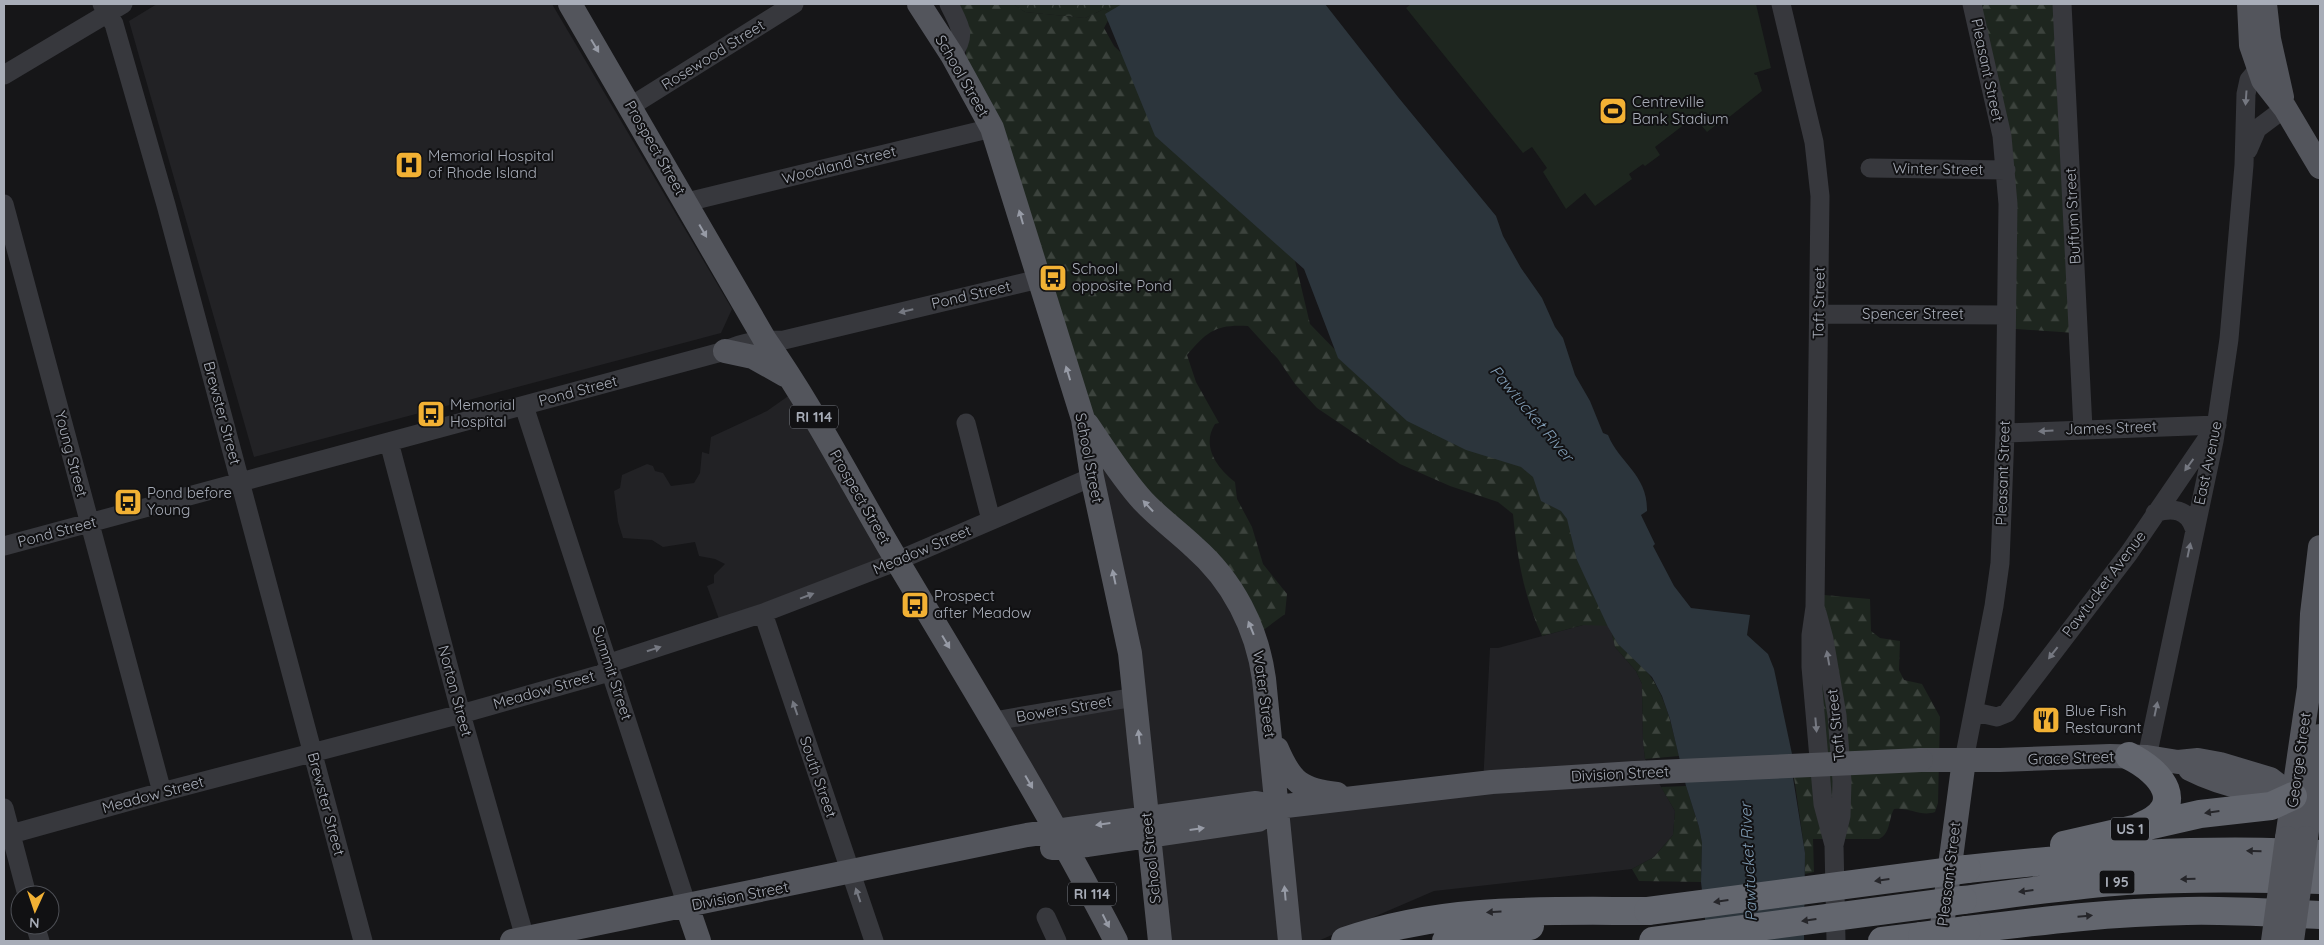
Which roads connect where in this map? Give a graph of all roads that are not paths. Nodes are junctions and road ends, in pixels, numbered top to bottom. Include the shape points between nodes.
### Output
1 (570, 4) edge
2 (794, 4) edge
3 (919, 4) edge
4 (949, 4) edge
5 (1781, 4) edge
6 (1972, 4) edge
7 (2062, 4) edge
8 (111, 7) edge
9 (2254, 11) edge
10 (952, 56) junction
11 (2267, 68) junction
12 (4, 75) edge
13 (631, 106) junction
14 (2285, 108) junction
15 (992, 128) junction
16 (2244, 165) junction
17 (2320, 166) edge
18 (1870, 168) dead end
19 (2006, 170) junction
20 (687, 202) junction
21 (4, 204) edge
22 (1039, 279) junction
23 (1820, 314) junction
24 (2006, 315) junction
25 (765, 340) junction
26 (725, 351) junction
27 (792, 379) junction
28 (524, 406) junction
29 (1083, 419) junction
30 (966, 423) dead end
31 (2217, 425) junction
32 (2083, 429) junction
33 (2005, 433) junction
34 (389, 442) junction
35 (1092, 477) junction
36 (240, 483) junction
37 (2155, 514) junction
38 (991, 520) junction
39 (89, 523) junction
40 (2194, 528) junction
41 (4, 546) edge
42 (2320, 547) edge
43 (898, 561) junction
44 (2315, 588) junction
45 (1815, 607) junction
46 (763, 613) junction
47 (609, 668) junction
48 (1135, 697) junction
49 (1975, 712) junction
50 (461, 714) junction
51 (994, 722) junction
52 (1270, 730) junction
53 (2315, 730) edge
54 (312, 752) junction
55 (2138, 756) junction
56 (1964, 760) junction
57 (2178, 762) junction
58 (2241, 770) junction
59 (1842, 781) junction
60 (1821, 782) junction
61 (162, 792) junction
62 (1371, 797) junction
63 (2308, 798) edge
64 (1277, 807) junction
65 (4, 808) edge
66 (1148, 827) junction
67 (2135, 828) junction
68 (7, 835) edge
69 (1062, 839) junction
70 (1834, 844) junction
71 (2304, 844) edge
72 (1967, 869) junction
73 (851, 873) junction
74 (2320, 880) edge
75 (24, 885) edge
76 (688, 906) junction
77 (1648, 911) junction
78 (2320, 915) edge
79 (1046, 917) dead end
80 (1931, 939) edge
81 (519, 940) edge
82 (362, 941) edge
83 (700, 941) edge
84 (874, 941) edge
85 (1057, 941) edge
86 (1116, 941) edge
87 (1160, 941) edge
88 (1290, 941) edge
89 (1345, 941) edge
90 (1446, 941) edge
91 (1653, 941) edge
92 (1836, 941) edge
93 (1882, 941) edge
94 (2273, 941) edge
95 (2292, 941) edge

1 -> 13 main road, Prospect Street / RI 114
2 - 13 street, Rosewood Street
3 - 10 main road, School Street
4 - 10 street via 962,34 960,45
5 - 23 street, Taft Street via 1818,167
6 - 19 street, Pleasant Street via 2002,136
7 - 32 street, Buffum Street
8 - 12 street
8 - 36 street, Brewster Street
9 - 11 main road via 2251,46
10 - 15 main road, School Street
11 - 14 main road via 2270,90
11 -> 16 street, East Avenue via 2252,75 2247,86
13 - 20 main road, Prospect Street / RI 114
14 - 16 street, East Avenue via 2256,129
14 - 17 main road
15 - 20 street, Woodland Street
22 -> 15 main road, School Street
16 - 31 street, East Avenue via 2229,339
18 - 19 street, Winter Street
19 - 24 street, Pleasant Street
20 -> 25 main road, Prospect Street / RI 114
21 - 39 street, Young Street
22 -> 25 street, Pond Street via 784,340
29 -> 22 main road, School Street
23 - 24 street, Spencer Street
23 - 45 street, Taft Street
24 - 33 street, Pleasant Street
25 - 26 street, Pond Street via 736,345
25 - 27 main road, Prospect Street / RI 114
26 - 27 main road via 754,357
26 - 28 street, Pond Street
27 - 43 main road, Prospect Street / RI 114
28 - 34 street, Pond Street
28 - 47 street, Summit Street
29 - 35 main road, School Street
52 -> 29 main road, Water Street via 1258,650 1250,625 1232,590 1215,566 1141,499
30 - 38 street
31 - 32 street, James Street
31 -> 37 street, Pawtucket Avenue
31 - 40 street, East Avenue
32 -> 33 street, James Street
33 - 49 street, Pleasant Street via 1999,570
34 - 36 street, Pond Street
34 - 50 street, Norton Street
35 - 38 street, Meadow Street
48 -> 35 main road, School Street via 1130,653
36 - 39 street, Pond Street
36 - 54 street, Brewster Street
37 - 40 street via 2169,510 2182,512 2188,515
37 -> 49 street, Pawtucket Avenue via 2129,553 2007,712 1997,717
38 - 43 street, Meadow Street
39 - 41 street, Pond Street
39 - 61 street, Young Street
55 -> 40 street, East Avenue
42 - 44 main road, George Street
46 -> 43 street, Meadow Street
43 -> 51 main road, Prospect Street / RI 114
44 - 53 main road, George Street via 2311,664
44 - 58 main road via 2284,757 2268,771
59 -> 45 street, Taft Street via 1835,705
45 -> 60 street, Taft Street via 1811,667
47 -> 46 street, Meadow Street via 616,661
73 -> 46 street, South Street
47 - 50 street, Meadow Street via 602,674
47 - 76 street, Summit Street
48 - 51 street, Bowers Street
66 -> 48 main road, School Street
49 - 56 street, Pleasant Street
50 - 54 street, Meadow Street
50 - 81 street, Norton Street
51 -> 69 main road, Prospect Street / RI 114
52 - 62 main road via 1291,777 1302,786 1317,792
52 - 64 main road, Water Street
53 - 63 main road, George Street
54 - 61 street, Meadow Street
54 - 82 street, Brewster Street
55 - 56 main road, Grace Street
55 - 57 main road, Grace Street
55 - 67 highway via 2164,784 2167,798 2159,816
56 - 62 main road, Division Street, bridge via 1635,772 1492,782
56 - 80 main road, Pleasant Street
57 - 58 main road, Grace Street via 2209,761
57 - 63 main road, Grace Street via 2214,779 2266,794
58 - 63 main road, Grace Street via 2270,779
59 - 60 street
59 - 70 street, Taft Street
60 - 70 street, Taft Street
61 - 68 street, Meadow Street
62 - 64 main road, Division Street
63 -> 67 highway, US 1
63 - 71 main road, George Street
64 - 66 main road, Division Street via 1258,820
88 -> 64 main road, Water Street
65 - 68 street
66 - 69 main road, Division Street
66 - 87 main road, School Street
67 - 72 highway, US 1
68 - 75 street
69 - 73 main road, Division Street via 1019,850 967,849
69 -> 86 main road, Prospect Street / RI 114
70 - 92 street, Taft Street
71 -> 72 highway via 2243,851 2142,853
71 - 94 main road, George Street, bridge
71 - 95 main road, George Street, bridge
72 -> 77 highway, US 1, bridge
73 - 76 main road, Division Street
84 -> 73 street, South Street
74 -> 91 highway, I 95, bridge via 2224,878 2059,887
76 - 81 main road, Division Street
76 - 83 main road, Summit Street
77 -> 89 highway via 1520,911 1452,916 1405,923
77 - 90 highway, US 1 via 1494,931
80 -> 78 highway, I 95, bridge via 1966,930 2146,912 2239,911
79 - 85 street
80 - 93 highway, I 95

